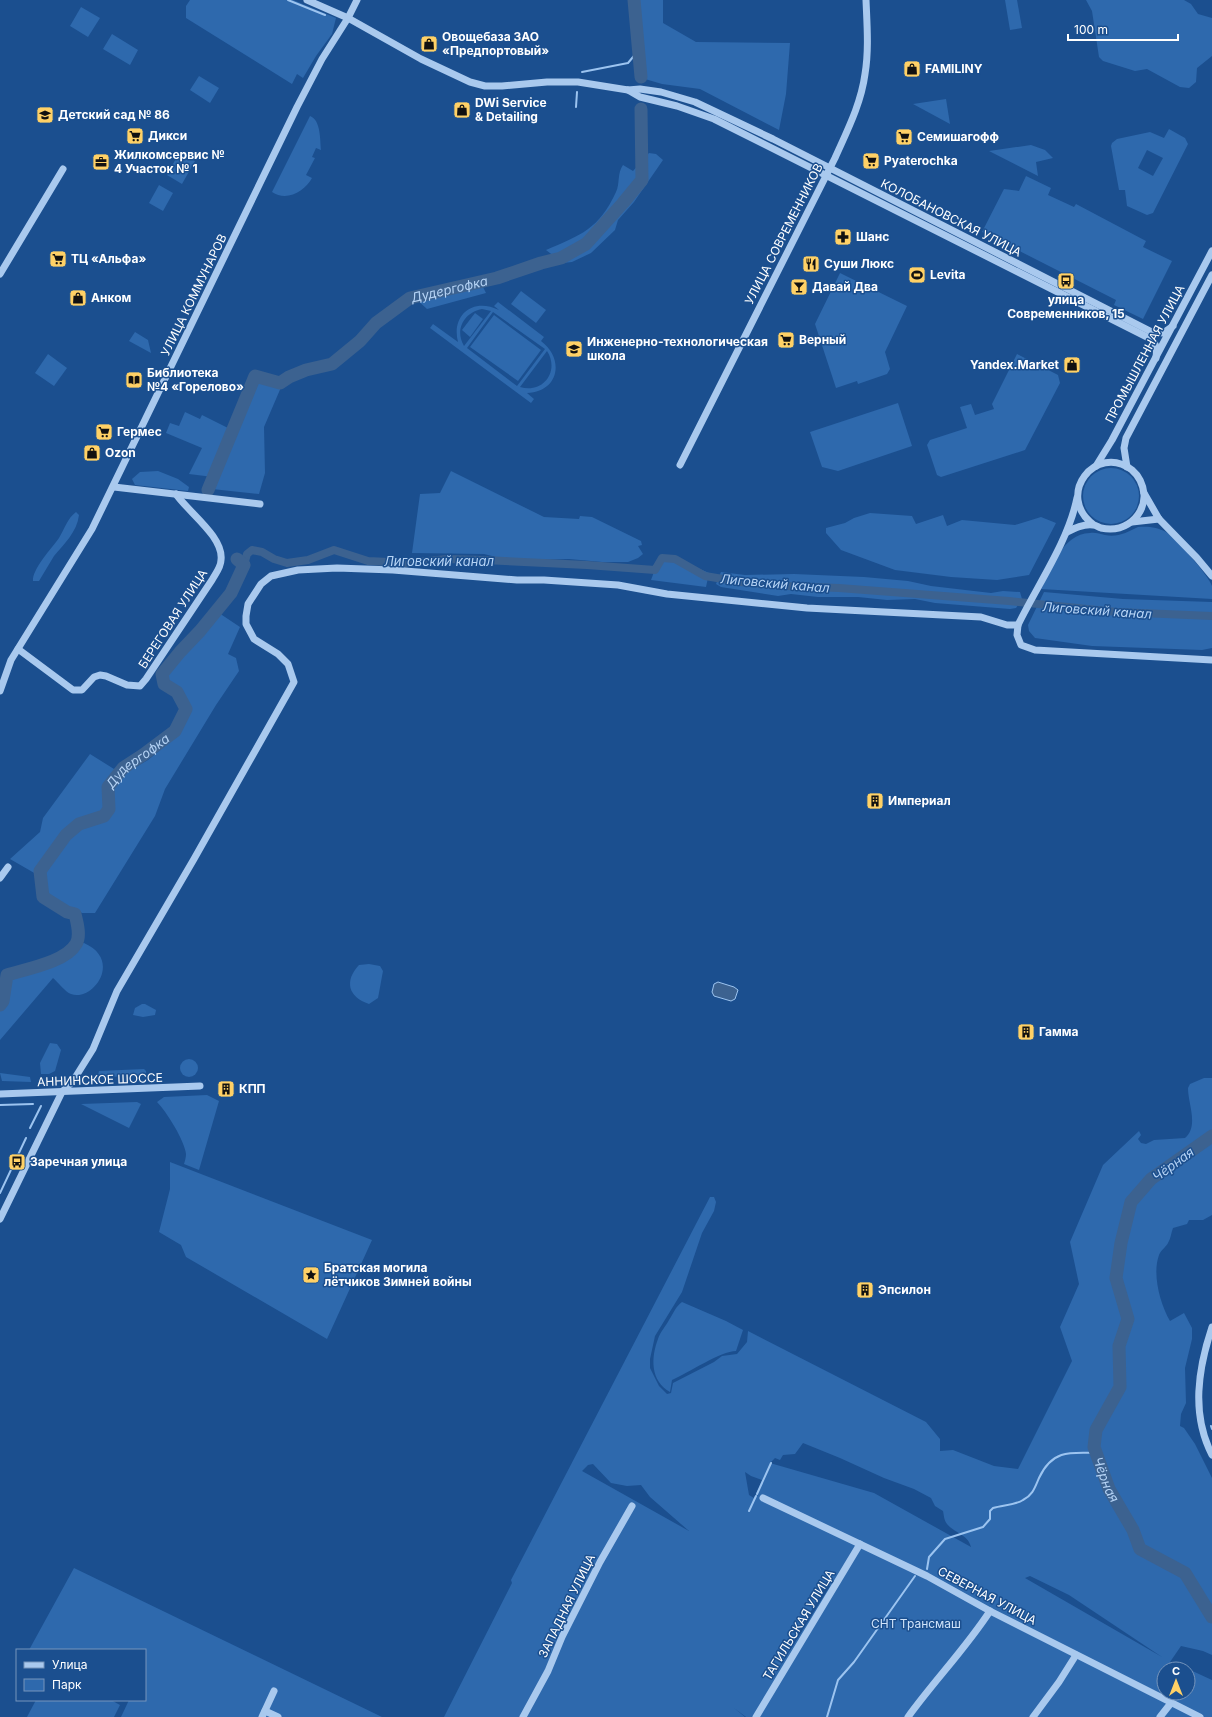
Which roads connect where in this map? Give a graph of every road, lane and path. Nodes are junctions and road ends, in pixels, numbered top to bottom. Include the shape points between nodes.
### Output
1 (307, 0) edge
2 (357, 0) edge
3 (866, 0) edge
4 (348, 18) junction
5 (628, 90) junction
6 (63, 169) dead end
7 (829, 169) junction
8 (826, 176) junction
9 (1212, 251) edge
10 (0, 274) edge
11 (1212, 275) edge
12 (1173, 326) junction
13 (1156, 358) junction
14 (680, 465) dead end
15 (1096, 466) junction
16 (1127, 467) junction
17 (114, 487) junction
18 (176, 494) junction
19 (1144, 494) junction
20 (1078, 498) junction
21 (260, 504) dead end
22 (1159, 519) junction
23 (1131, 522) junction
24 (1094, 525) junction
25 (1067, 532) junction
26 (1212, 576) edge
27 (1018, 625) junction
28 (18, 649) junction
29 (11, 660) junction
30 (1212, 660) edge
31 (0, 676) edge
32 (0, 691) edge
33 (8, 867) dead end
34 (0, 878) edge
35 (200, 1086) dead end
36 (62, 1092) junction
37 (0, 1094) edge
38 (0, 1219) edge
39 (1212, 1327) edge
40 (1212, 1455) edge
41 (763, 1498) dead end
42 (632, 1506) dead end
43 (860, 1544) junction
44 (990, 1611) junction
45 (1076, 1655) junction
46 (274, 1690) dead end
47 (1171, 1703) junction
48 (264, 1714) edge
49 (278, 1717) edge
50 (523, 1717) edge
51 (756, 1717) edge
52 (908, 1717) edge
53 (1032, 1717) edge
54 (1160, 1717) edge
55 (1200, 1717) edge

1 - 4 street, КОЛОБАНОВСКАЯ УЛИЦА
2 - 4 street, УЛИЦА КОММУНАРОВ
3 - 7 street, УЛИЦА СОВРЕМЕННИКОВ via 868,43 865,75 852,121
4 - 5 street, КОЛОБАНОВСКАЯ УЛИЦА via 421,59 470,82 485,86 578,82
4 - 17 street, УЛИЦА КОММУНАРОВ via 322,59 297,107
5 - 7 street, КОЛОБАНОВСКАЯ УЛИЦА via 661,92 694,102
5 - 8 street, КОЛОБАНОВСКАЯ УЛИЦА via 640,97 714,119
6 - 10 street
7 - 8 street, УЛИЦА СОВРЕМЕННИКОВ
7 - 12 street, КОЛОБАНОВСКАЯ УЛИЦА via 1152,332 1163,333
8 - 13 street, КОЛОБАНОВСКАЯ УЛИЦА via 1149,338 1156,347
8 - 14 street, УЛИЦА СОВРЕМЕННИКОВ
9 - 12 street, ПРОМЫШЛЕННАЯ УЛИЦА
11 - 16 street, ПРОМЫШЛЕННАЯ УЛИЦА via 1126,438 1124,448
12 - 13 street, ПРОМЫШЛЕННАЯ УЛИЦА
13 - 15 street, ПРОМЫШЛЕННАЯ УЛИЦА
15 - 16 street via 1108,462
15 - 20 street via 1082,479
16 - 19 street via 1137,475
17 - 18 street
17 - 28 street, УЛИЦА КОММУНАРОВ via 92,529
18 - 21 street
18 - 28 street, БЕРЕГОВАЯ УЛИЦА via 182,504 215,538 222,558 212,580 140,686 132,686 100,675 94,677 82,690 73,690
19 - 22 street
19 - 23 street via 1142,506
20 - 24 street via 1081,511
20 - 25 street
22 - 23 street
22 - 26 street
23 - 24 street via 1113,529
24 - 25 street via 1081,526
25 - 27 street
27 - 30 street via 1018,640 1025,647 1035,650
27 - 36 street via 1007,625 981,617 807,608 667,594 618,585 393,570 298,570 271,576 261,584 248,604 246,624 254,639 278,654 288,664 294,682 117,991 93,1049 73,1081
28 - 29 street, УЛИЦА КОММУНАРОВ
29 - 31 street, УЛИЦА КОММУНАРОВ
29 - 32 street, УЛИЦА КОММУНАРОВ
33 - 34 street
35 - 36 street, АННИНСКОЕ ШОССЕ
36 - 37 street, АННИНСКОЕ ШОССЕ
36 - 38 street
39 - 40 street via 1199,1377 1199,1406 1204,1435
41 - 43 street, СЕВЕРНАЯ УЛИЦА
42 - 50 street, ЗАПАДНАЯ УЛИЦА via 600,1562
43 - 44 street, СЕВЕРНАЯ УЛИЦА via 927,1576
43 - 51 street, ТАГИЛЬСКАЯ УЛИЦА
44 - 45 street, СЕВЕРНАЯ УЛИЦА
44 - 52 street via 976,1634
45 - 47 street, СЕВЕРНАЯ УЛИЦА
45 - 53 street
46 - 48 street
47 - 54 street
47 - 55 street, СЕВЕРНАЯ УЛИЦА
48 - 49 street

